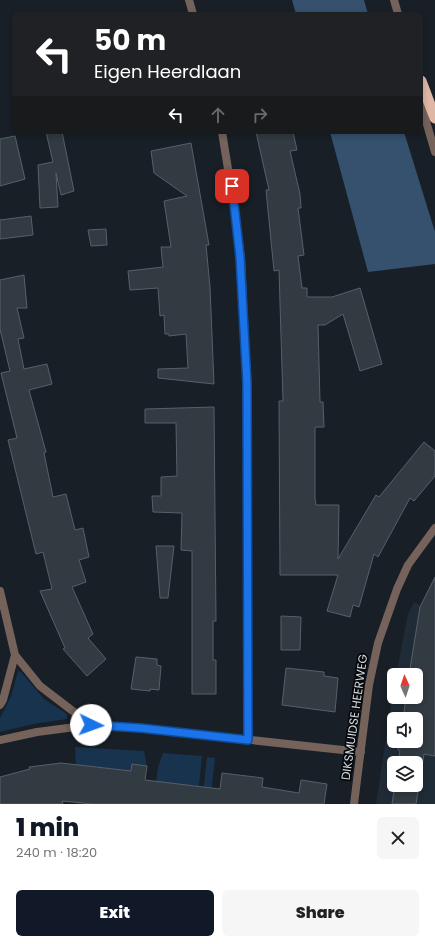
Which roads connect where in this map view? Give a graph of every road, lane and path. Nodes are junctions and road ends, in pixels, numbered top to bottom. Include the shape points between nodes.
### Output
1 (189, 0) edge
2 (394, 0) edge
3 (192, 12) edge
4 (397, 12) edge
5 (423, 85) edge
6 (423, 111) edge
7 (435, 118) edge
8 (222, 134) edge
9 (435, 152) edge
10 (435, 528) edge
11 (0, 591) edge
12 (15, 655) junction
13 (0, 704) edge
14 (91, 725) junction
15 (0, 740) edge
16 (248, 740) junction
17 (361, 752) junction
18 (354, 804) edge

1 - 3 street
2 - 4 street
5 - 7 highway
6 - 9 street
8 - 16 street via 240,250 246,346
10 - 17 street, DIKSMUIDSE HEERWEG via 408,566 378,643 369,685
11 - 12 street
12 - 13 street
12 - 14 street via 40,686
14 - 15 street
14 - 16 street
16 - 17 street
17 - 18 street, DIKSMUIDSE HEERWEG

